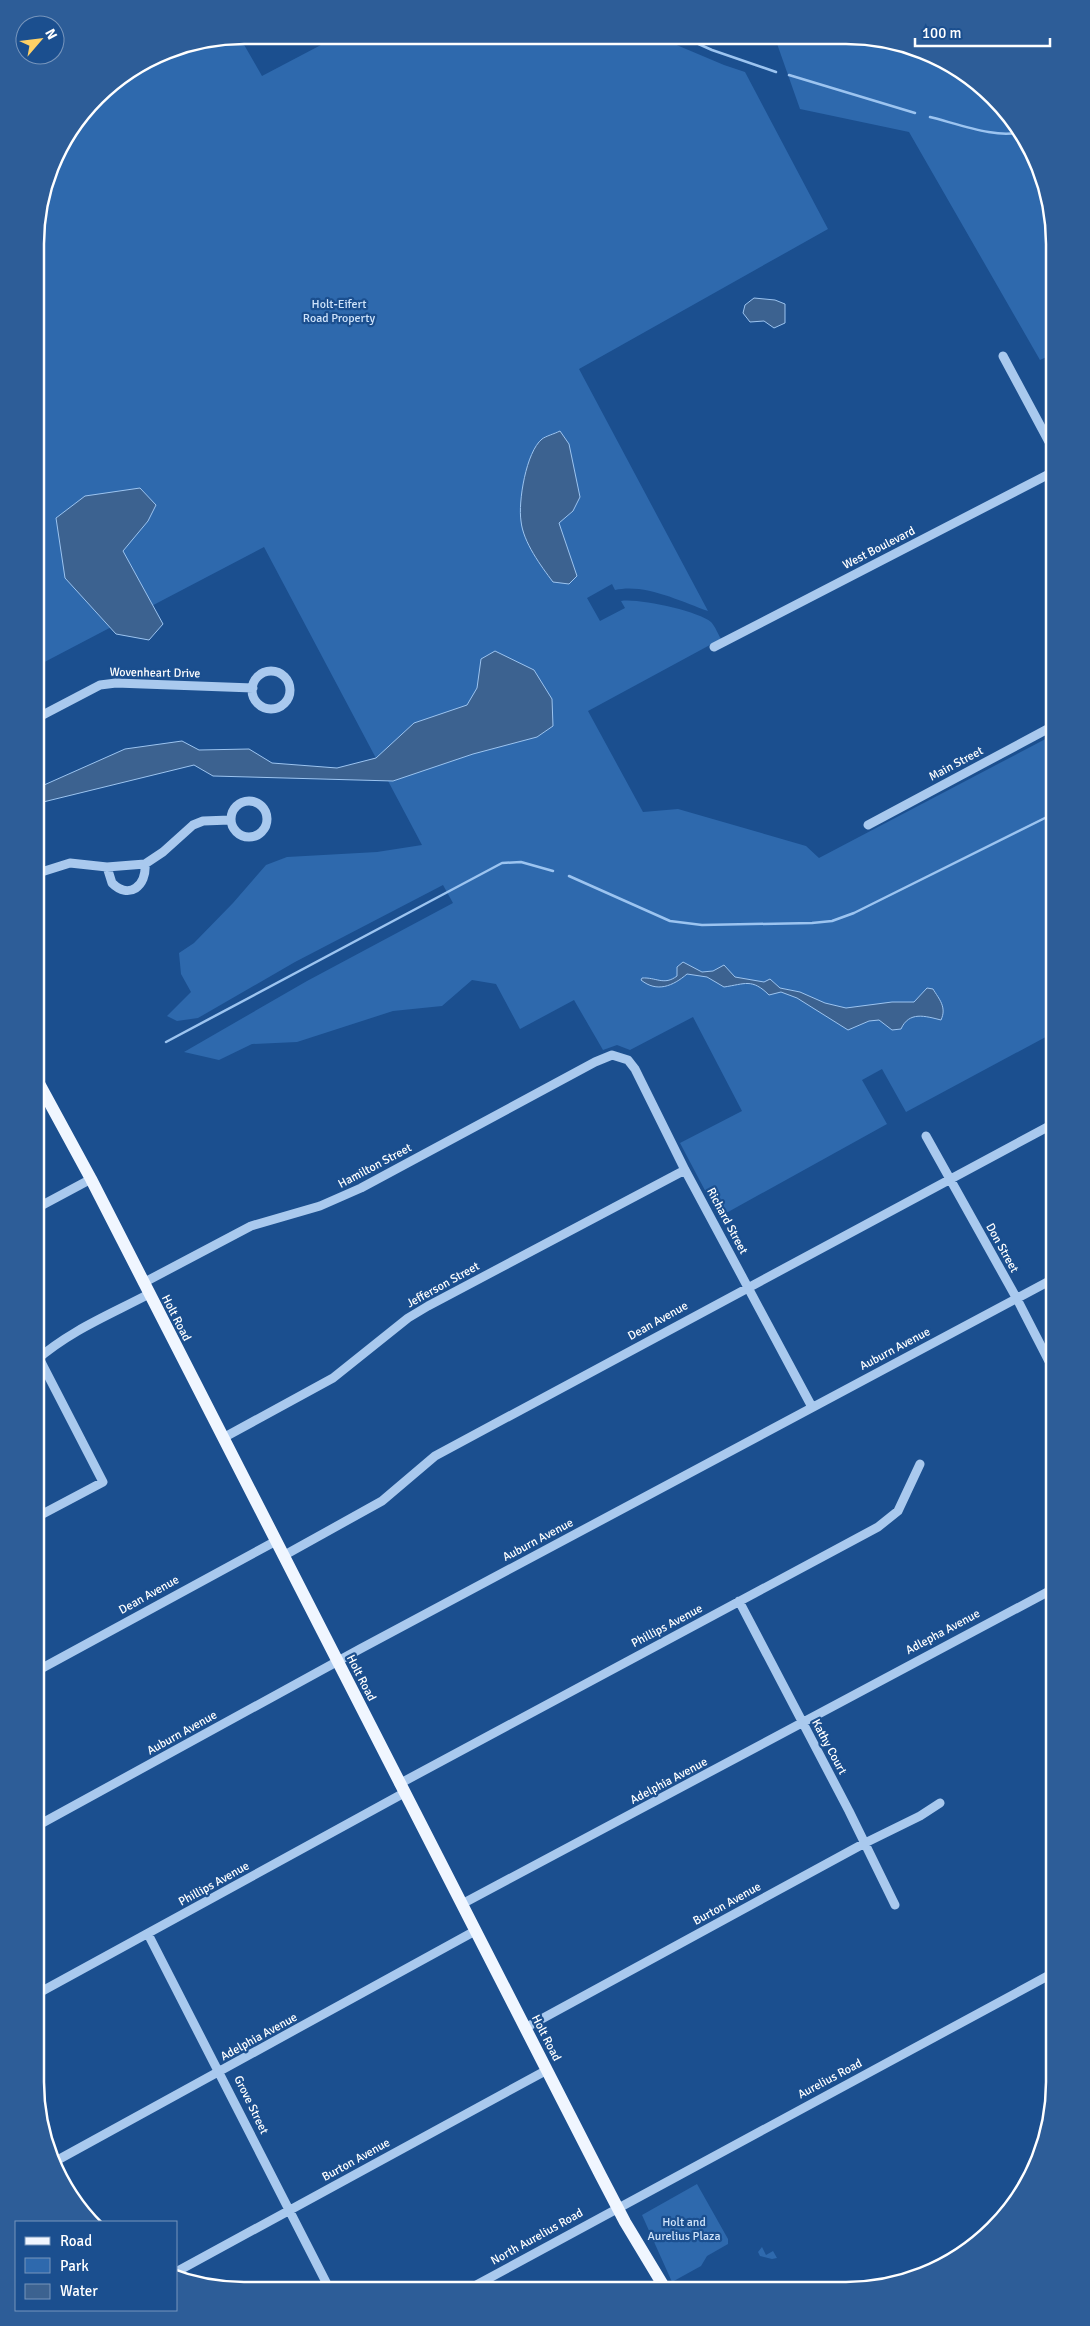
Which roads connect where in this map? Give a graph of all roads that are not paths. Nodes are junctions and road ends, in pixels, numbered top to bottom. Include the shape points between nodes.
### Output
1 (1003, 356) dead end
2 (1046, 436) edge
3 (1046, 476) edge
4 (714, 648) dead end
5 (252, 688) junction
6 (44, 714) edge
7 (1046, 730) edge
8 (230, 820) junction
9 (868, 825) dead end
10 (145, 864) junction
11 (107, 867) junction
12 (44, 871) edge
13 (612, 1056) joint
14 (44, 1093) edge
15 (1046, 1128) edge
16 (926, 1136) dead end
17 (685, 1170) junction
18 (90, 1179) junction
19 (949, 1179) junction
20 (44, 1204) edge
21 (1046, 1283) edge
22 (748, 1286) junction
23 (146, 1289) junction
24 (1017, 1299) junction
25 (44, 1353) edge
26 (1046, 1356) edge
27 (44, 1373) edge
28 (812, 1407) junction
29 (223, 1438) junction
30 (920, 1464) dead end
31 (44, 1513) edge
32 (276, 1541) junction
33 (283, 1556) junction
34 (1046, 1593) edge
35 (739, 1601) junction
36 (337, 1662) junction
37 (44, 1667) edge
38 (887, 1676) joint
39 (803, 1724) junction
40 (402, 1789) junction
41 (940, 1803) dead end
42 (44, 1822) edge
43 (864, 1844) junction
44 (462, 1904) junction
45 (895, 1905) dead end
46 (475, 1931) junction
47 (148, 1934) junction
48 (1046, 1976) edge
49 (44, 1990) edge
50 (525, 2028) junction
51 (547, 2070) junction
52 (220, 2072) junction
53 (59, 2159) edge
54 (618, 2208) junction
55 (290, 2211) junction
56 (178, 2271) edge
57 (327, 2282) edge
58 (482, 2282) edge
59 (661, 2282) edge

1 - 2 street
3 - 4 street, West Boulevard
5 - 5 street via 257,678 272,671 286,678 291,691 285,704 266,709 256,702
5 - 6 street, Wovenheart Drive via 100,685
7 - 9 street, Main Street
8 - 8 street via 238,804 249,801 264,809 267,820 262,832 251,838 239,835
8 - 10 street via 203,821 193,825
10 - 11 street
10 - 11 street via 144,880 132,891 125,891 112,883
11 - 12 street via 70,863
13 - 17 street, Richard Street via 628,1060 635,1069
13 - 23 street, Hamilton Street via 586,1066 361,1188 320,1206 251,1226
14 - 18 main road, Holt Road
15 - 19 street, Dean Avenue
16 - 19 street, Don Street
17 - 22 street, Richard Street
17 - 29 street, Jefferson Street via 428,1306 408,1318 333,1378
18 - 20 street
18 - 23 main road, Holt Road
19 - 22 street, Dean Avenue
19 - 24 street, Don Street
21 - 24 street, Auburn Avenue
22 - 28 street, Richard Street
22 - 33 street, Dean Avenue via 435,1456 382,1502
23 - 25 street, Hamilton Street
23 - 29 main road, Holt Road
24 - 26 street, Don Street
24 - 28 street, Auburn Avenue
27 - 31 street via 103,1482
28 - 36 street, Auburn Avenue
29 - 32 main road, Holt Road
30 - 35 street, Phillips Avenue via 898,1511 889,1520
32 - 33 main road, Holt Road
32 - 37 street, Dean Avenue
33 - 36 main road, Holt Road
34 - 38 street, Adlepha Avenue
35 - 39 street, Kathy Court
35 - 40 street, Phillips Avenue
36 - 40 main road, Holt Road
36 - 42 street, Auburn Avenue
38 - 39 street, Adelphia Avenue
39 - 43 street, Kathy Court
39 - 44 street, Adelphia Avenue
40 - 44 main road, Holt Road
40 - 47 street, Phillips Avenue
41 - 43 street, Burton Avenue
43 - 45 street, Kathy Court
43 - 50 street, Burton Avenue
44 - 46 main road, Holt Road
46 - 50 main road, Holt Road
46 - 52 street, Adelphia Avenue
47 - 49 street, Phillips Avenue
47 - 52 street, Grove Street
48 - 54 street, Aurelius Road
50 - 51 main road, Holt Road
51 - 54 main road, Holt Road
51 - 55 street, Burton Avenue
52 - 53 street, Adelphia Avenue
52 - 55 street, Grove Street
54 - 58 street, North Aurelius Road
54 - 59 main road, Holt Road
55 - 56 street, Burton Avenue
55 - 57 street, Grove Street

